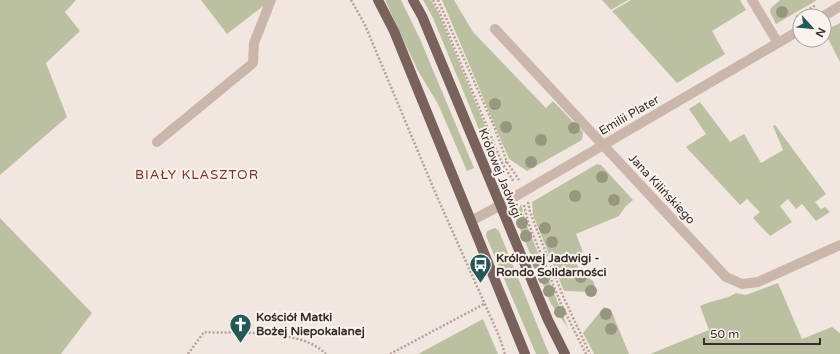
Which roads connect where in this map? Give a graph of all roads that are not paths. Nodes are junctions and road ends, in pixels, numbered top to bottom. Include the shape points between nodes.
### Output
1 (271, 0) edge
2 (378, 0) edge
3 (413, 0) edge
4 (752, 0) edge
5 (495, 29) dead end
6 (792, 35) edge
7 (778, 44) junction
8 (157, 142) dead end
9 (603, 145) junction
10 (499, 206) junction
11 (471, 220) junction
12 (840, 245) edge
13 (525, 354) edge
14 (566, 354) edge

1 - 8 street via 254,43 253,63
2 - 11 main road via 394,30
3 - 10 main road, Królowej Jadwigi via 422,16
4 - 7 street
5 - 9 street, Jana Kilińskiego
6 - 7 street, Emilii Plater
7 - 9 street, Emilii Plater
9 - 10 street, Emilii Plater
9 - 12 street, Jana Kilińskiego via 726,277 742,284 758,282
10 - 11 street, Emilii Plater
10 - 14 main road, Królowej Jadwigi via 548,320
11 - 13 main road

